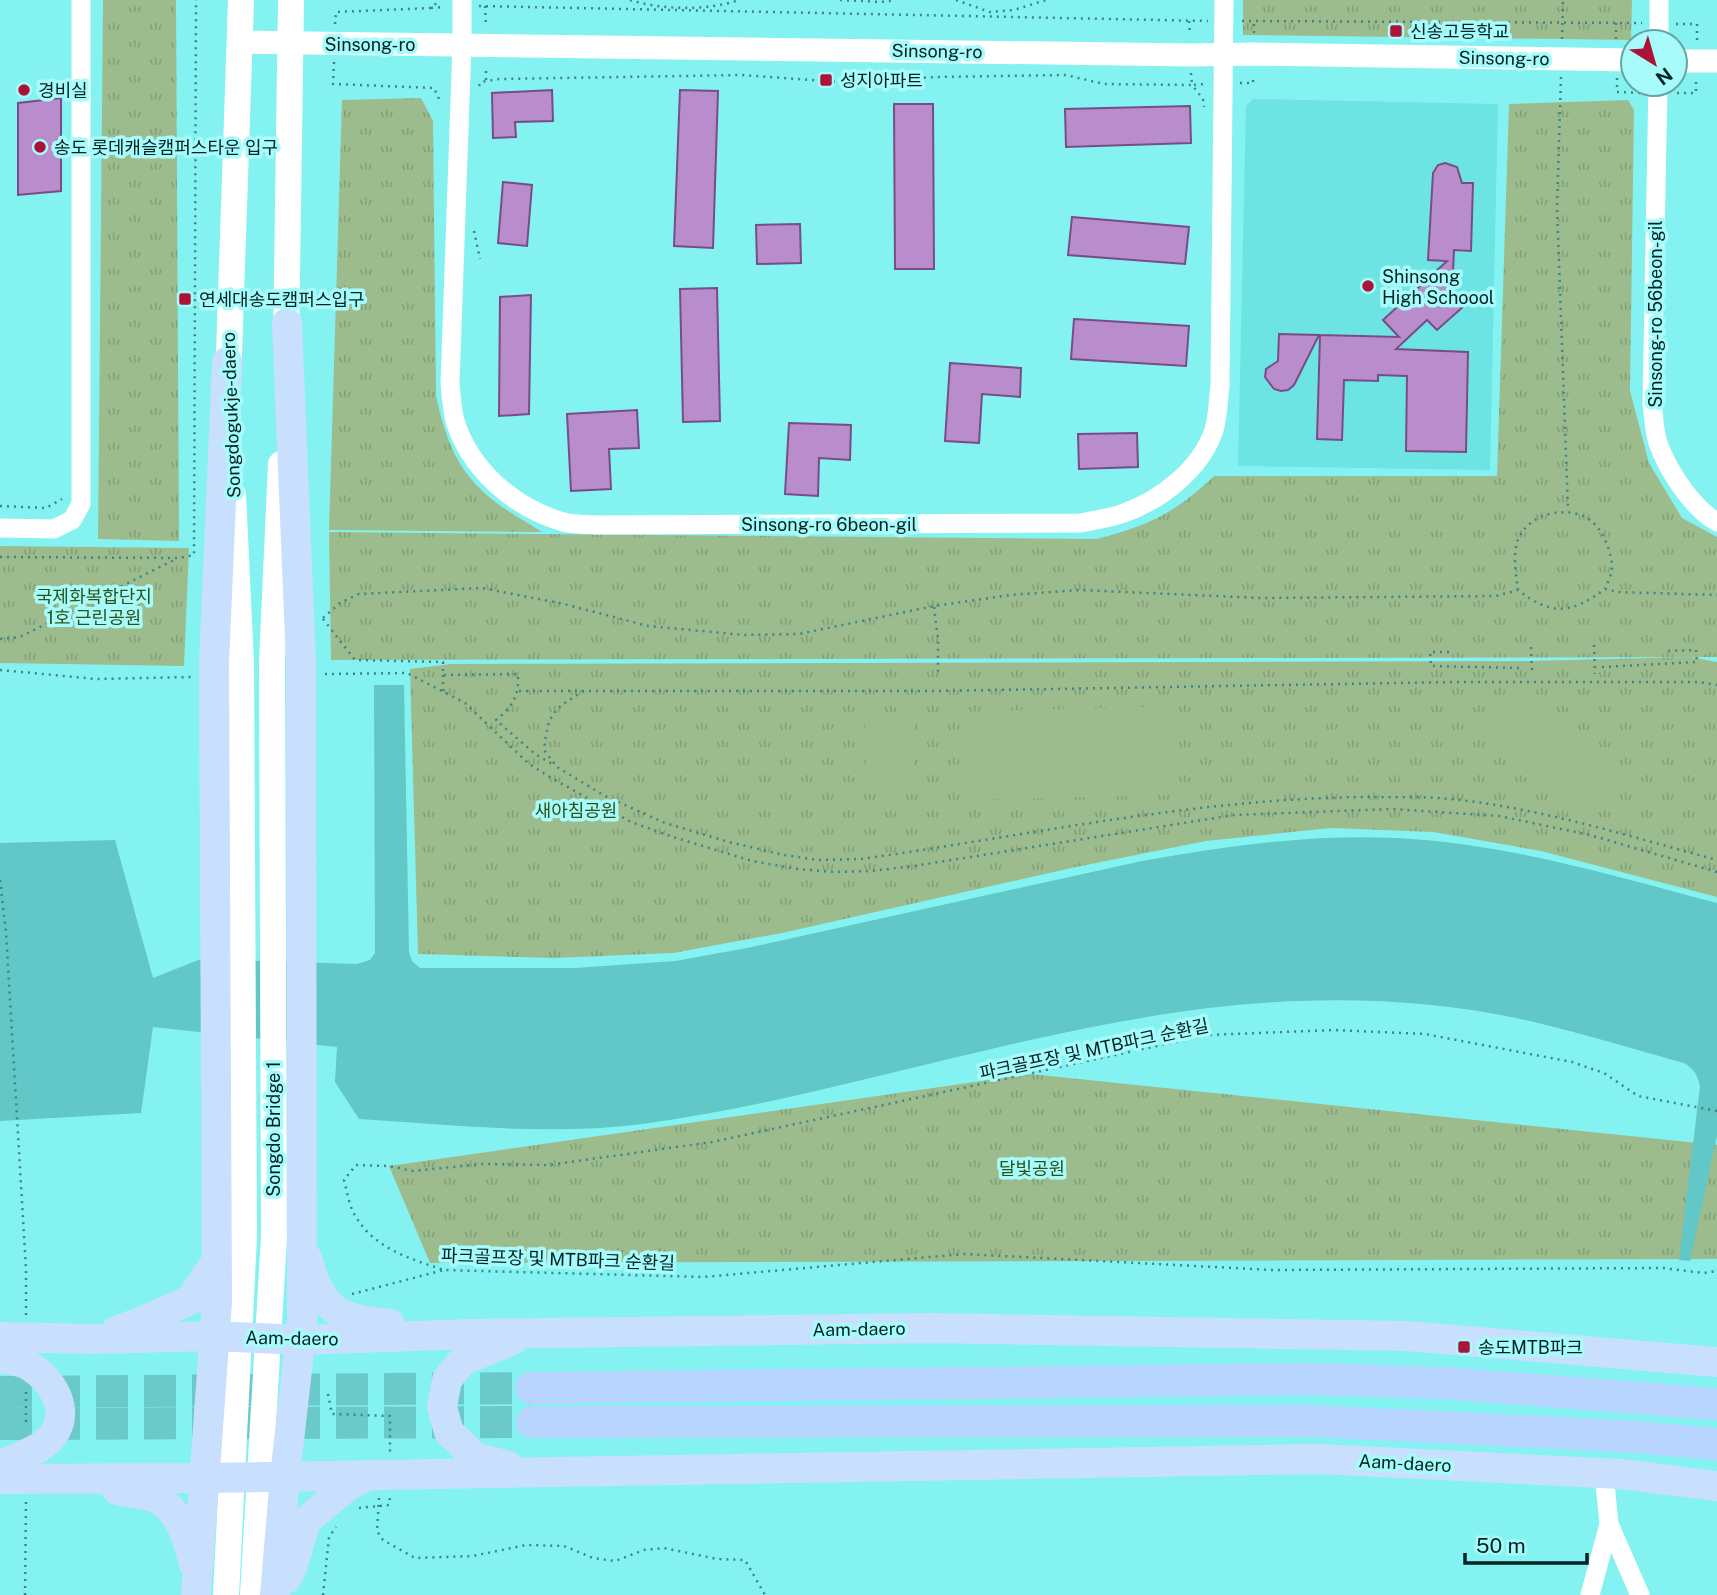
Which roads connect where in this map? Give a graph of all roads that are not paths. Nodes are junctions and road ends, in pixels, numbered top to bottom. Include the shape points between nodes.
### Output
1 (81, 0) edge
2 (241, 0) edge
3 (291, 0) edge
4 (462, 0) edge
5 (1224, 0) edge
6 (1659, 0) edge
7 (1659, 28) edge
8 (241, 42) junction
9 (291, 44) junction
10 (462, 44) junction
11 (1223, 54) junction
12 (1619, 60) edge
13 (1689, 61) edge
14 (1717, 61) edge
15 (1658, 98) edge
16 (287, 323) joint
17 (227, 362) joint
18 (1717, 522) edge
19 (0, 528) edge
20 (228, 663) junction
21 (287, 663) junction
22 (300, 1216) junction
23 (216, 1262) junction
24 (530, 1333) junction
25 (473, 1334) junction
26 (0, 1336) edge
27 (215, 1336) junction
28 (93, 1339) junction
29 (299, 1340) junction
30 (0, 1358) edge
31 (1717, 1362) edge
32 (531, 1388) tunnel mouth
33 (1717, 1404) edge
34 (532, 1422) tunnel mouth
35 (1717, 1444) edge
36 (0, 1465) edge
37 (530, 1472) junction
38 (1604, 1473) junction
39 (285, 1476) junction
40 (66, 1478) junction
41 (205, 1478) junction
42 (0, 1479) edge
43 (374, 1486) junction
44 (1717, 1486) edge
45 (1609, 1524) junction
46 (197, 1585) edge
47 (226, 1595) edge
48 (253, 1595) edge
49 (277, 1595) edge
50 (1590, 1595) edge
51 (1640, 1595) edge

1 - 19 street via 81,504 72,520 54,529
2 - 8 main road, Songdogukje-daero
3 - 9 main road
4 - 10 street, Sinsong-ro 6beon-gil
5 - 11 street, Sinsong-ro 6beon-gil
6 - 7 street
8 - 9 street, Sinsong-ro
8 - 17 main road, Songdogukje-daero
9 - 10 street, Sinsong-ro
9 - 16 main road
10 - 11 street, Sinsong-ro
10 - 11 street, Sinsong-ro 6beon-gil via 450,383 455,420 473,459 499,487 562,522 597,526 1081,523 1123,514 1155,499 1197,460 1214,430 1220,386
11 - 12 street, Sinsong-ro
13 - 14 street
15 - 18 street, Sinsong-ro 56beon-gil via 1651,404 1658,443 1677,479 1688,498
16 - 21 main road
17 - 20 main road
20 - 23 main road
20 - 47 main road, Songdo Bridge 1 via 244,1237
21 - 22 main road
21 - 48 main road, Songdo Bridge 1 via 274,1237
22 - 25 main road via 314,1279 334,1309 355,1320
22 - 29 main road
23 - 27 main road
23 - 28 main road via 190,1300
24 - 25 main road, Aam-daero
24 - 31 main road, Aam-daero via 930,1328 1394,1336
24 - 37 main road via 462,1361 447,1380 442,1407 449,1432 475,1457
25 - 29 main road, Aam-daero
26 - 28 main road, Aam-daero
27 - 28 main road, Aam-daero
27 - 29 main road, Aam-daero
27 - 41 main road
29 - 39 main road
30 - 36 main road via 29,1365 48,1380 59,1397 60,1412 56,1431 44,1444
32 - 33 highway via 1314,1379 1444,1383
34 - 35 highway via 1309,1421
37 - 38 main road, Aam-daero via 1320,1459
37 - 43 main road, Aam-daero
38 - 44 main road, Aam-daero
38 - 45 street
39 - 41 main road, Aam-daero
39 - 43 main road, Aam-daero
39 - 49 main road
40 - 41 main road, Aam-daero
40 - 42 main road, Aam-daero
40 - 46 main road via 155,1498 170,1508 186,1534
41 - 46 main road
43 - 49 main road via 345,1488 306,1521 293,1564
45 - 50 street
45 - 51 street

